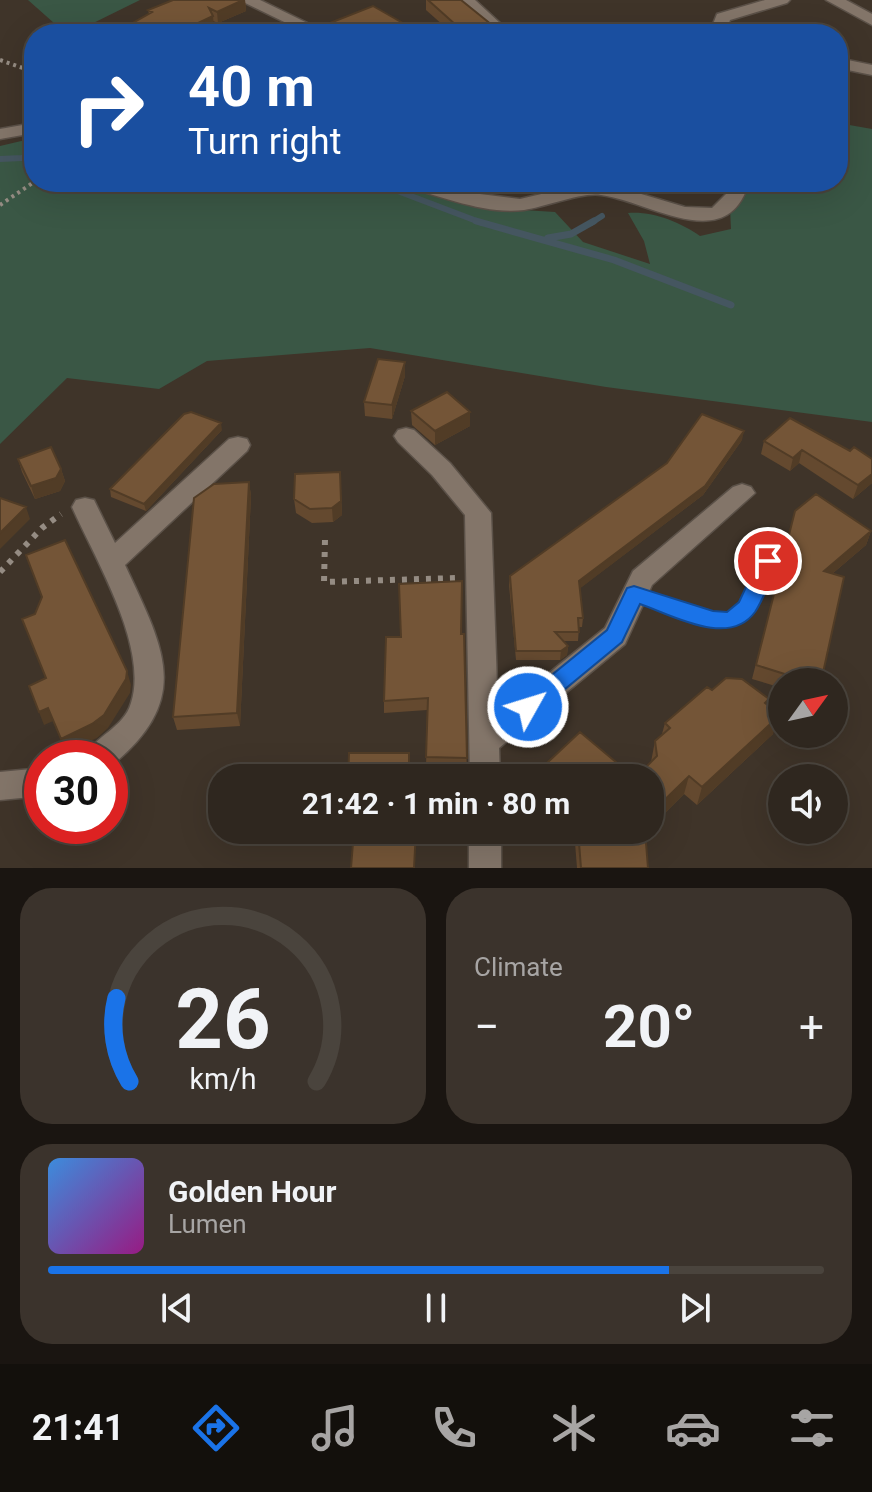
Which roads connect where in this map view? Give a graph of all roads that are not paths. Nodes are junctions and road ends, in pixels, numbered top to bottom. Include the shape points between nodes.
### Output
1 (247, 0) edge
2 (466, 0) edge
3 (782, 0) edge
4 (834, 0) edge
5 (872, 20) edge
6 (300, 24) edge
7 (493, 24) edge
8 (719, 24) edge
9 (848, 65) edge
10 (872, 70) edge
11 (24, 130) edge
12 (0, 134) edge
13 (446, 192) edge
14 (578, 192) edge
15 (622, 192) edge
16 (736, 192) edge
17 (406, 436) dead end
18 (238, 445) dead end
19 (742, 493) dead end
20 (85, 507) road end
21 (112, 561) junction
22 (768, 561) dead end
23 (634, 594) junction
24 (122, 740) edge
25 (485, 742) junction
26 (485, 764) edge
27 (24, 784) edge
28 (0, 786) edge
29 (485, 844) edge
30 (485, 868) edge

1 - 6 street
2 - 7 street
3 - 8 street via 723,17
4 - 5 street
9 - 10 street
11 - 12 street
13 - 14 street via 508,205
15 - 16 street via 684,213 717,214
17 - 25 street via 478,513
18 - 21 street
19 - 23 street via 642,578
20 - 21 street
21 - 24 street via 151,670 145,710
22 - 23 lane via 747,607 731,620 713,620
23 - 25 street via 615,636
25 - 26 street
27 - 28 street
29 - 30 street

